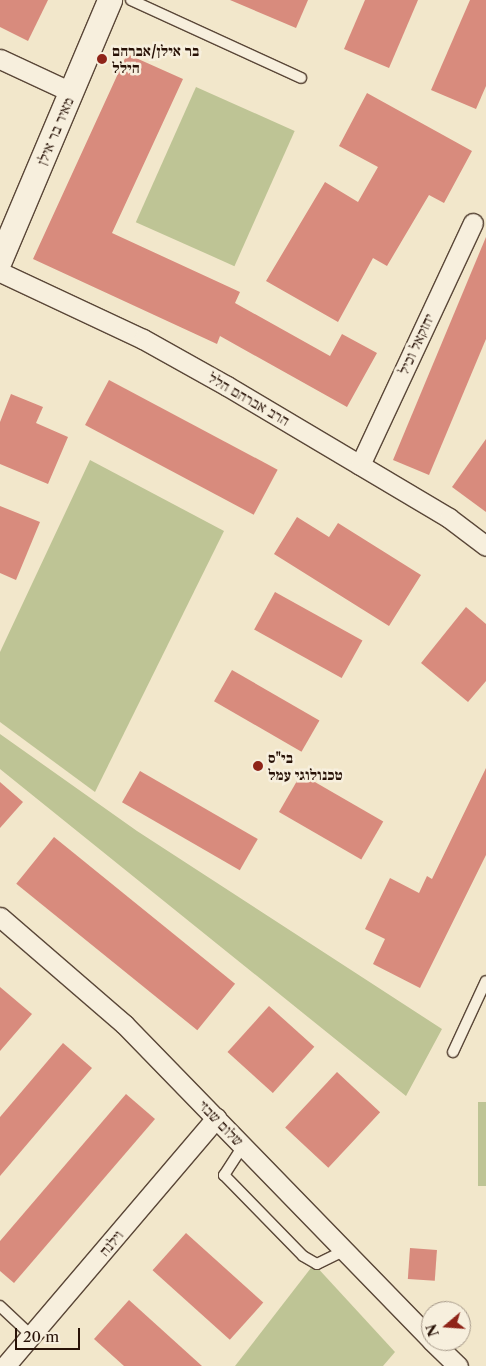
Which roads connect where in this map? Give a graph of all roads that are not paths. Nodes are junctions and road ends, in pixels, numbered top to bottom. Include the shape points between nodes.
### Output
1 (110, 0) edge
2 (131, 0) edge
3 (0, 59) edge
4 (300, 78) dead end
5 (71, 92) junction
6 (473, 222) dead end
7 (0, 261) edge
8 (0, 272) edge
9 (360, 465) junction
10 (486, 546) edge
11 (0, 917) edge
12 (486, 981) edge
13 (453, 1052) dead end
14 (216, 1118) junction
15 (242, 1146) junction
16 (344, 1251) junction
17 (0, 1306) edge
18 (421, 1331) edge
19 (32, 1336) junction
20 (442, 1351) edge
21 (5, 1366) edge
22 (458, 1366) edge

1 - 5 street, מאיר בר אילן
2 - 4 lane
3 - 5 street
5 - 7 street, מאיר בר אילן
6 - 9 street, יחזקאל וכיל
8 - 9 street, הרב אברהם הלל via 143,339
9 - 10 street, הרב אברהם הלל via 449,518
11 - 14 street, שלום שבזי via 124,1024
12 - 13 lane
14 - 15 street, שלום שבזי
14 - 19 street, וילנה
15 - 16 street, שלום שבזי
15 - 16 lane via 224,1175 303,1256 316,1264
16 - 18 street, שלום שבזי
17 - 19 lane
19 - 21 street, וילנה
20 - 22 street, שלום שבזי

